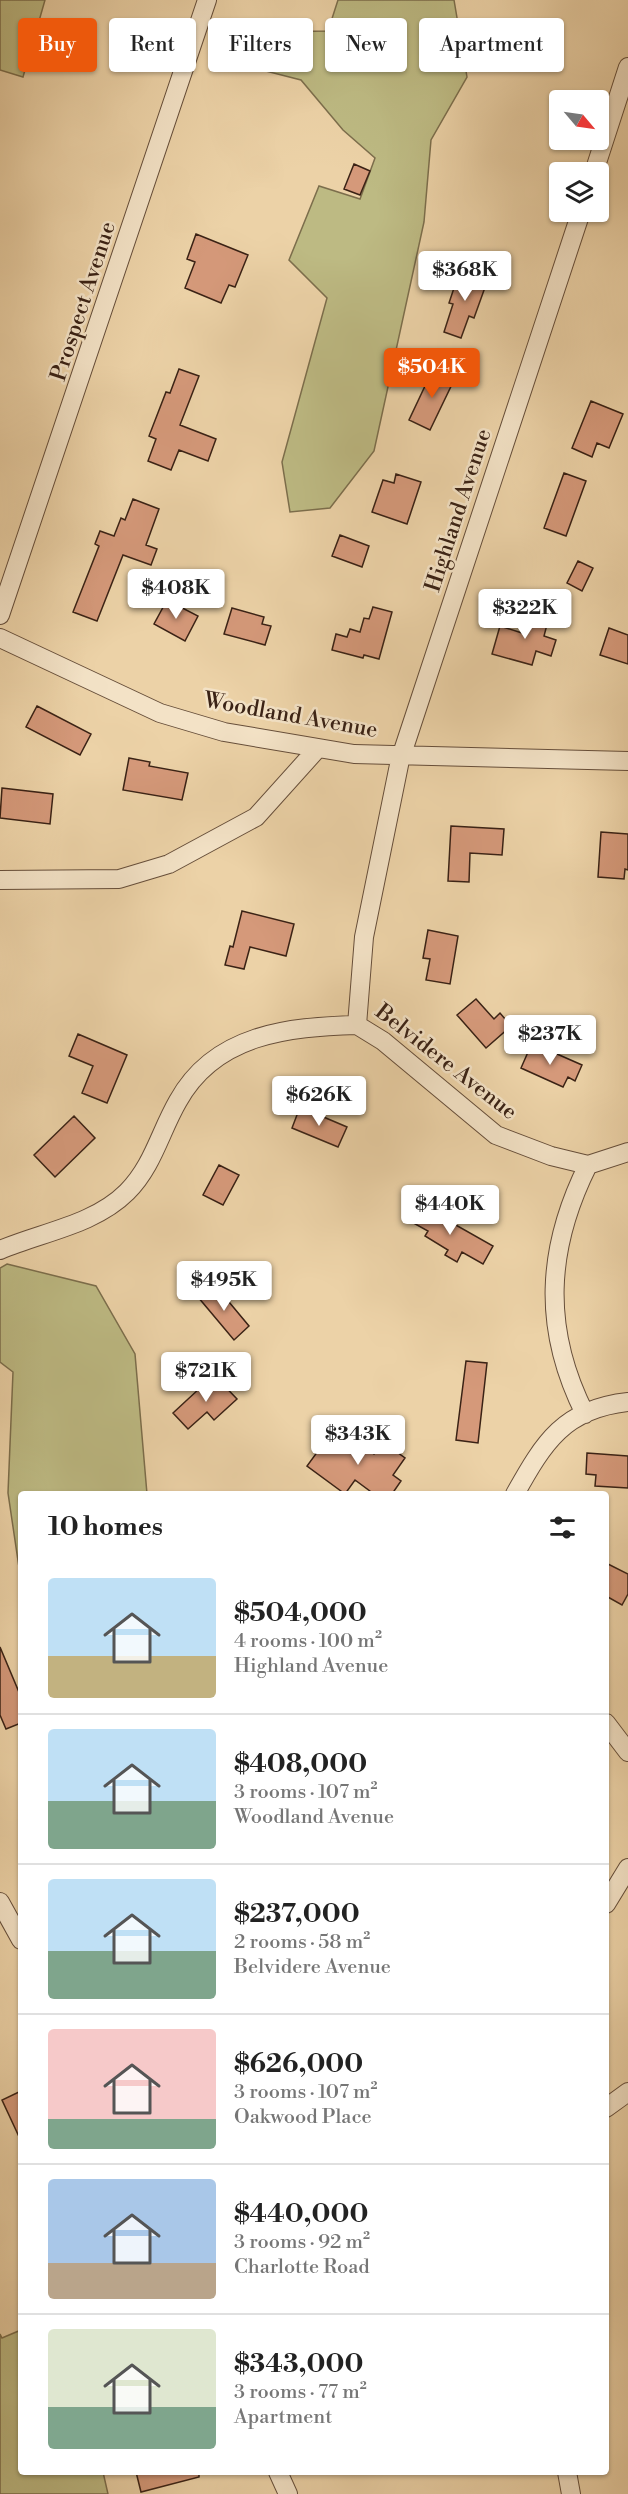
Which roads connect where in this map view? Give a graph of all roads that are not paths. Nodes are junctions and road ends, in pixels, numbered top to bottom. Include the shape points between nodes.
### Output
1 (207, 0) edge
2 (628, 67) edge
3 (621, 115) edge
4 (599, 162) edge
5 (578, 222) edge
6 (0, 615) edge
7 (0, 638) edge
8 (318, 748) junction
9 (402, 755) junction
10 (628, 761) edge
11 (0, 880) edge
12 (357, 1025) junction
13 (628, 1152) edge
14 (588, 1165) junction
15 (0, 1250) edge
16 (628, 1402) edge
17 (585, 1414) junction
18 (517, 1491) edge
19 (609, 1727) edge
20 (628, 1752) edge
21 (628, 1868) edge
22 (609, 1899) edge
23 (0, 1902) edge
24 (18, 1935) edge
25 (628, 2092) edge
26 (609, 2106) edge
27 (279, 2475) edge
28 (568, 2475) edge
29 (288, 2494) edge
30 (571, 2494) edge

1 - 6 street, Prospect Avenue
2 - 3 street
3 - 4 street
5 - 9 street, Highland Avenue
7 - 8 street, Woodland Avenue via 160,713 224,732
8 - 9 street, Woodland Avenue
8 - 11 street via 256,817 169,864 119,879
9 - 10 street, Woodland Avenue
9 - 12 street, Belvidere Avenue via 364,938
12 - 14 street, Belvidere Avenue via 383,1041 496,1135
12 - 15 street via 307,1027 223,1051 201,1068 178,1100 148,1167 127,1192 99,1215
13 - 14 street
14 - 17 street via 566,1215 554,1293 559,1346
16 - 17 street
17 - 18 street via 550,1436
19 - 20 street
21 - 22 street
23 - 24 street
25 - 26 street
27 - 29 street
28 - 30 street

